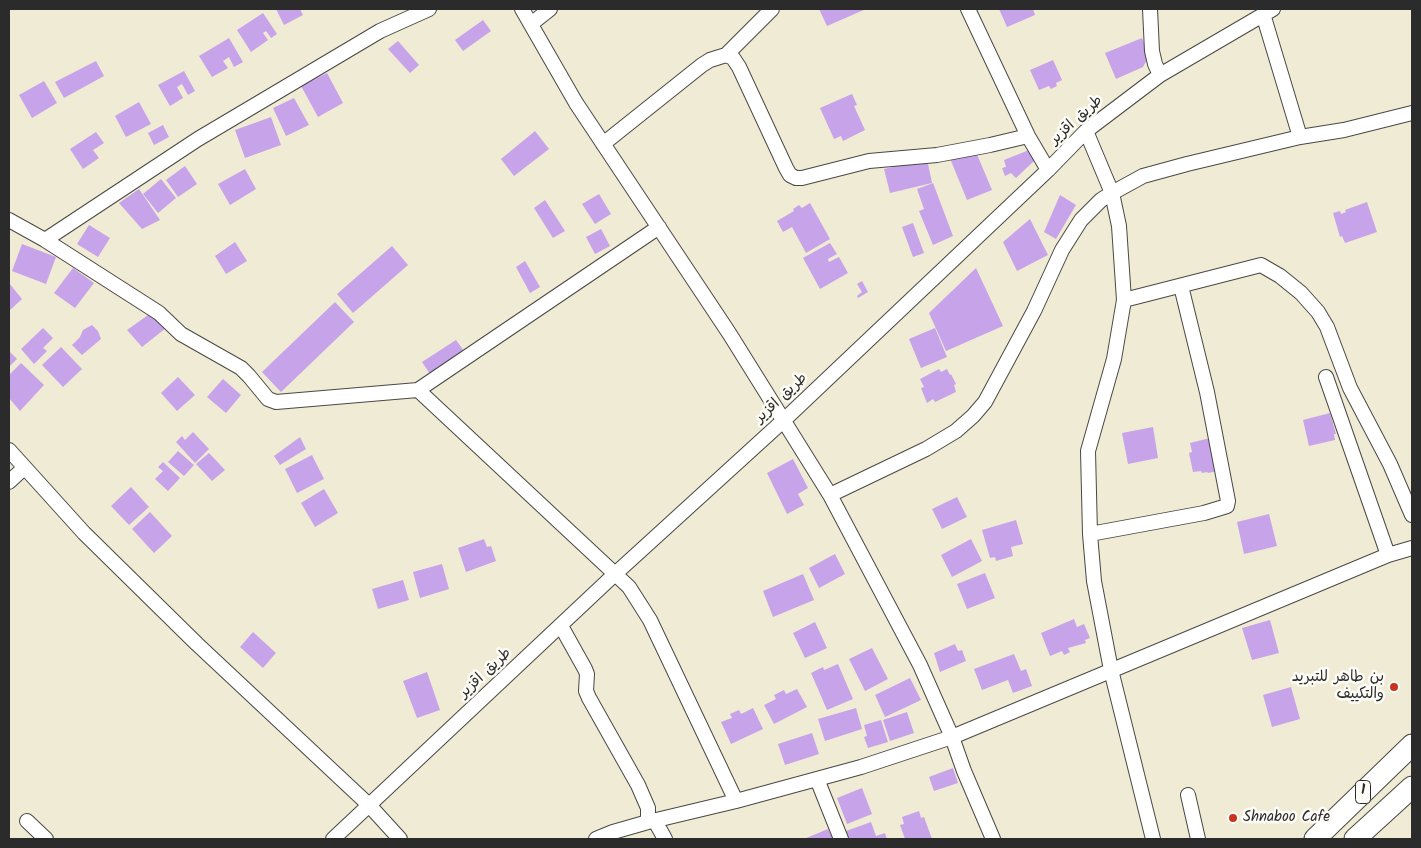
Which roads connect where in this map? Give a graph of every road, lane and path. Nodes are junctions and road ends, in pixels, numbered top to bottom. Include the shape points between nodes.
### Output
1 (429, 9) edge
2 (522, 9) edge
3 (550, 9) edge
4 (772, 9) edge
5 (968, 9) edge
6 (1150, 9) edge
7 (1268, 11) edge
8 (531, 24) junction
9 (726, 55) junction
10 (1160, 75) junction
11 (1412, 114) edge
12 (1086, 131) junction
13 (1028, 136) junction
14 (1300, 137) junction
15 (603, 144) junction
16 (1048, 170) junction
17 (1112, 193) junction
18 (9, 220) edge
19 (659, 227) junction
20 (45, 240) junction
21 (1181, 286) junction
22 (1124, 300) junction
23 (1326, 377) dead end
24 (418, 390) junction
25 (784, 420) junction
26 (9, 450) edge
27 (24, 468) junction
28 (9, 482) edge
29 (830, 494) junction
30 (1412, 515) edge
31 (1090, 534) junction
32 (1412, 548) edge
33 (1388, 555) junction
34 (615, 574) junction
35 (561, 626) junction
36 (1111, 670) junction
37 (952, 737) junction
38 (1412, 745) edge
39 (817, 779) junction
40 (1412, 787) edge
41 (1188, 795) dead end
42 (736, 801) junction
43 (369, 805) junction
44 (27, 821) dead end
45 (652, 822) junction
46 (46, 839) edge
47 (333, 839) edge
48 (400, 839) edge
49 (596, 839) edge
50 (665, 839) edge
51 (841, 839) edge
52 (993, 839) edge
53 (1153, 839) edge
54 (1198, 839) edge
55 (1314, 839) edge
56 (1355, 839) edge

1 - 20 street via 380,31 198,139
2 - 8 street
3 - 8 street
4 - 9 street
5 - 13 street
6 - 10 street via 1152,51
7 - 10 street, طريق اقزير
7 - 14 street
8 - 15 street
9 - 13 street via 733,58 739,67 786,168 796,178 869,161 937,154
9 - 15 street via 702,65
10 - 12 street, طريق اقزير
11 - 14 street
12 - 16 street, طريق اقزير
12 - 17 street
13 - 16 street
14 - 17 street via 1143,176
15 - 19 street
16 - 25 street, طريق اقزير
17 - 22 street via 1119,226
17 - 29 street via 1081,220 1062,250 1034,311 985,402 973,416 956,431 926,449
18 - 20 street
19 - 24 street
19 - 25 street
20 - 24 street via 159,313 181,334 241,368 268,399 276,402
21 - 22 street
21 - 30 street via 1261,265 1301,293 1327,326 1350,388
21 - 31 street via 1207,392 1227,506
22 - 31 street via 1114,358 1088,451
23 - 33 street
24 - 34 street
25 - 29 street
25 - 34 street, طريق اقزير
26 - 27 street
27 - 28 street
27 - 43 street via 84,533 197,644
29 - 37 street via 920,665
31 - 36 street via 1094,581
32 - 33 street
33 - 36 street
34 - 35 street, طريق اقزير
34 - 42 street via 630,587 647,615
35 - 43 street, طريق اقزير
35 - 45 street via 587,674 590,698 638,785
36 - 37 street
36 - 53 street
37 - 39 street
37 - 52 street
38 - 55 highway, 1
39 - 42 street
39 - 51 street
40 - 56 highway
41 - 54 street
42 - 45 street
43 - 47 street, طريق اقزير
43 - 48 street
44 - 46 street
45 - 49 street
45 - 50 street

